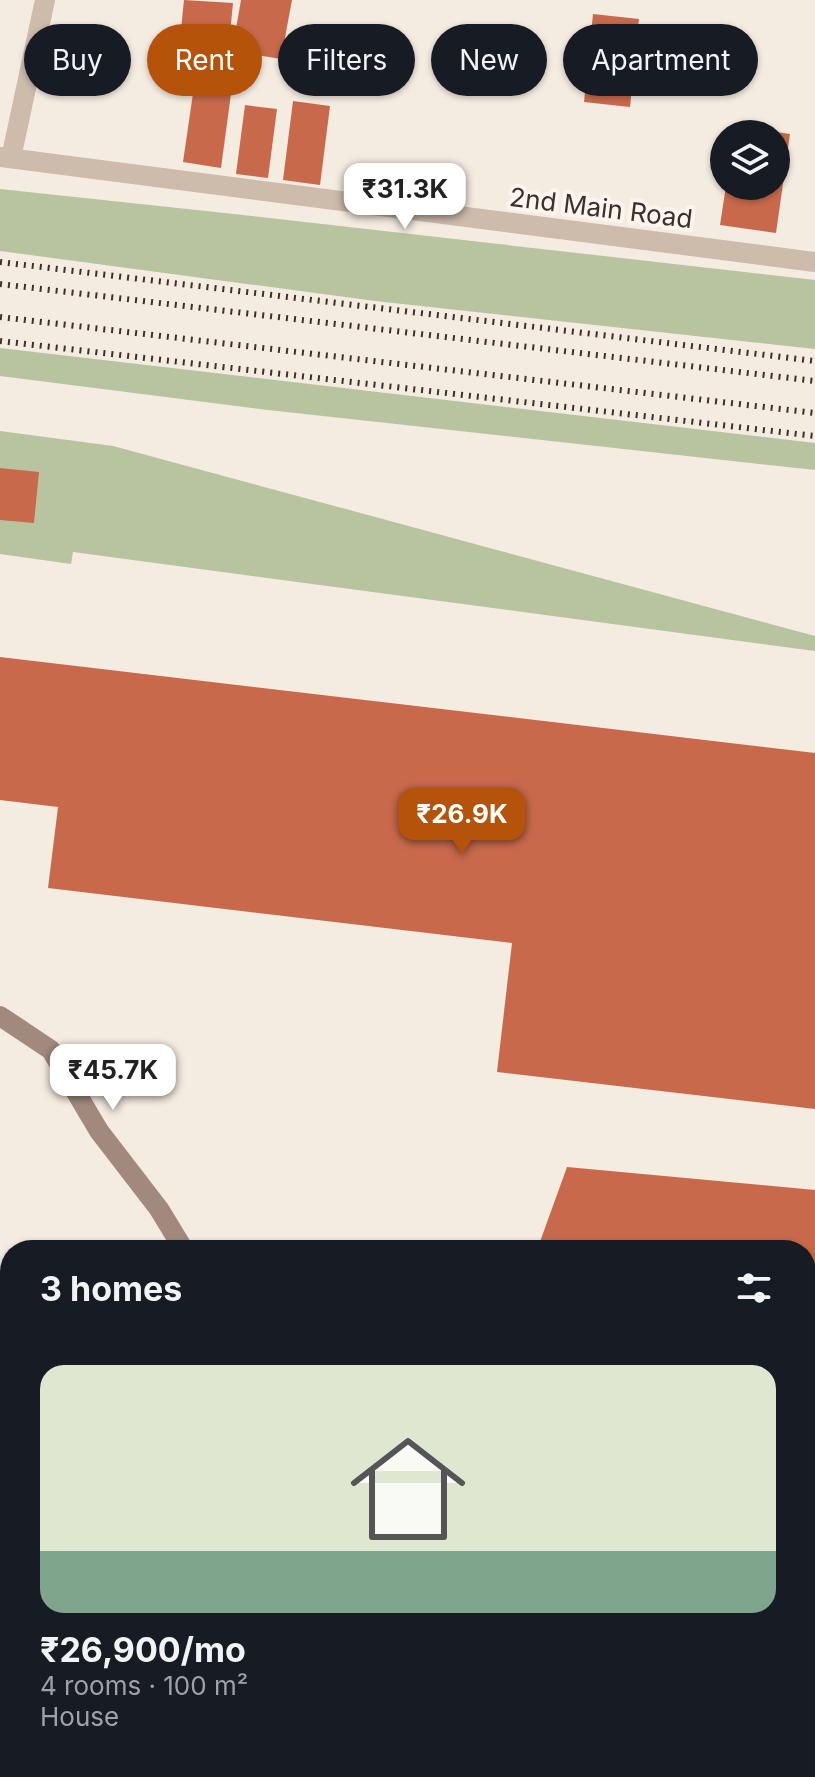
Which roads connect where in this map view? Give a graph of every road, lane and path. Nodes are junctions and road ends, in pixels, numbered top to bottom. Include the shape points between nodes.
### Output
1 (45, 0) edge
2 (5, 157) edge
3 (815, 262) edge
4 (0, 1016) edge
5 (178, 1240) edge

1 - 2 street
2 - 3 street, 2nd Main Road
4 - 5 main road via 51,1050 99,1131

